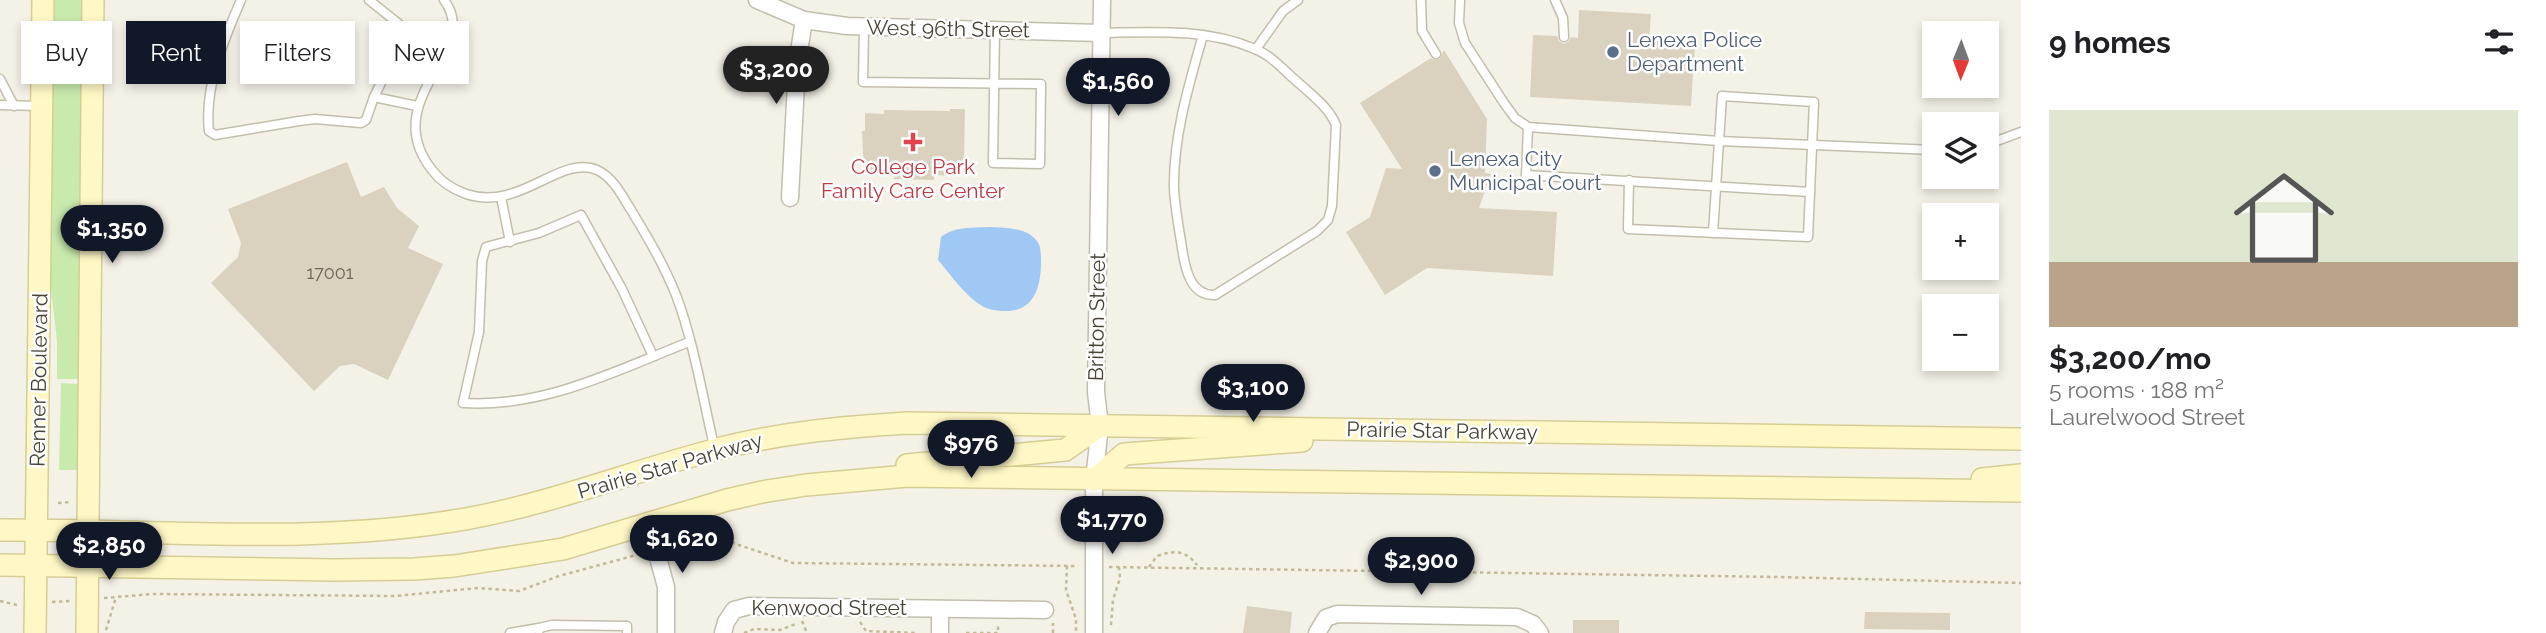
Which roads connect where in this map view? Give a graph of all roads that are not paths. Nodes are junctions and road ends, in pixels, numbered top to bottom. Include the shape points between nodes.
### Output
1 (43, 0) edge
2 (93, 0) edge
3 (241, 0) edge
4 (369, 0) edge
5 (444, 0) edge
6 (757, 0) edge
7 (1102, 0) edge
8 (1298, 0) edge
9 (1421, 0) edge
10 (1460, 0) edge
11 (1555, 0) edge
12 (804, 20) junction
13 (864, 27) junction
14 (995, 29) junction
15 (1101, 33) junction
16 (1203, 35) junction
17 (1564, 37) dead end
18 (1256, 49) junction
19 (1436, 54) dead end
20 (0, 79) edge
21 (994, 84) junction
22 (374, 97) junction
23 (0, 106) edge
24 (14, 106) junction
25 (42, 106) junction
26 (417, 106) junction
27 (1528, 127) junction
28 (2021, 132) edge
29 (1999, 140) edge
30 (1719, 141) junction
31 (1812, 145) junction
32 (1922, 150) edge
33 (1629, 180) junction
34 (1716, 186) junction
35 (1810, 192) junction
36 (501, 197) junction
37 (790, 198) dead end
38 (1713, 233) junction
39 (510, 242) junction
40 (689, 342) junction
41 (653, 356) junction
42 (1100, 426) junction
43 (1437, 432) junction
44 (2021, 439) edge
45 (715, 450) junction
46 (2021, 475) edge
47 (1094, 480) junction
48 (819, 484) junction
49 (1868, 489) junction
50 (2021, 491) edge
51 (649, 524) junction
52 (37, 529) junction
53 (0, 530) edge
54 (89, 530) junction
55 (0, 565) edge
56 (88, 565) junction
57 (36, 566) junction
58 (940, 609) junction
59 (1045, 610) dead end
60 (724, 627) edge
61 (539, 630) edge
62 (34, 633) edge
63 (87, 633) edge
64 (510, 633) edge
65 (627, 633) edge
66 (666, 633) edge
67 (940, 633) edge
68 (1094, 633) edge
69 (1317, 633) edge
70 (1540, 633) edge

1 - 25 main road, Renner Boulevard
2 - 54 main road
3 - 22 lane via 221,51 209,131 215,135 307,120 360,123 366,120
4 - 22 lane via 403,32
5 - 26 lane via 455,23 452,38
6 - 12 street, West 96th Street
7 - 15 street, Britton Street
8 - 18 lane via 1272,24
9 - 19 lane via 1422,31
10 - 27 lane via 1459,23 1465,43 1515,118
11 - 17 lane via 1563,18
12 - 13 street, West 96th Street
12 - 37 street via 797,64
13 - 14 street, West 96th Street
13 - 21 lane via 863,82
14 - 15 street, West 96th Street
14 - 21 lane
15 - 16 lane
15 - 42 street, Britton Street via 1096,392
16 - 18 lane
16 - 18 lane via 1183,116 1174,185 1184,261 1197,291 1204,294 1215,295 1317,230 1328,220 1332,206 1337,136 1332,115
20 - 24 lane
21 - 21 lane via 993,163 1040,164 1041,85
22 - 26 lane
23 - 24 lane
24 - 25 lane
25 - 52 main road, Renner Boulevard
26 - 36 lane via 415,138 438,177 474,197
27 - 30 lane
27 - 33 lane via 1526,175
28 - 29 lane
30 - 31 lane
30 - 31 lane via 1722,96 1814,102
30 - 34 lane
31 - 32 lane
31 - 35 lane
33 - 34 lane
33 - 38 lane via 1628,229
34 - 35 lane
34 - 38 lane
35 - 38 lane via 1808,237
36 - 39 lane
36 - 40 lane via 572,168 588,167 605,174 621,193 664,269
39 - 41 lane via 581,215
39 - 41 lane via 486,247 483,253 479,332 463,403 507,402 559,392
40 - 41 lane
40 - 45 lane
42 - 43 main road, Prairie Star Parkway
42 - 45 main road, Prairie Star Parkway via 907,423 804,432
42 - 47 street, Britton Street
42 - 48 main road via 1065,450 912,464
43 - 44 main road, Prairie Star Parkway
43 - 47 main road via 1124,454
45 - 54 main road, Prairie Star Parkway via 540,503 426,525 295,534
46 - 49 main road
47 - 48 main road via 907,476
47 - 49 main road
47 - 68 street, Britton Street
48 - 51 main road via 750,495
49 - 50 main road
51 - 56 main road via 563,549 414,569
51 - 66 street via 666,586
52 - 53 main road, Prairie Star Parkway
52 - 54 main road, Prairie Star Parkway
52 - 57 main road, Renner Boulevard
54 - 56 main road
55 - 57 main road
56 - 57 main road
56 - 63 main road
57 - 62 main road, Renner Boulevard
58 - 59 street, Kenwood Street
58 - 60 street, Kenwood Street via 749,606 734,610
58 - 67 street
61 - 64 lane
61 - 65 lane via 552,625 627,626
69 - 70 street via 1326,618 1337,614 1517,617

